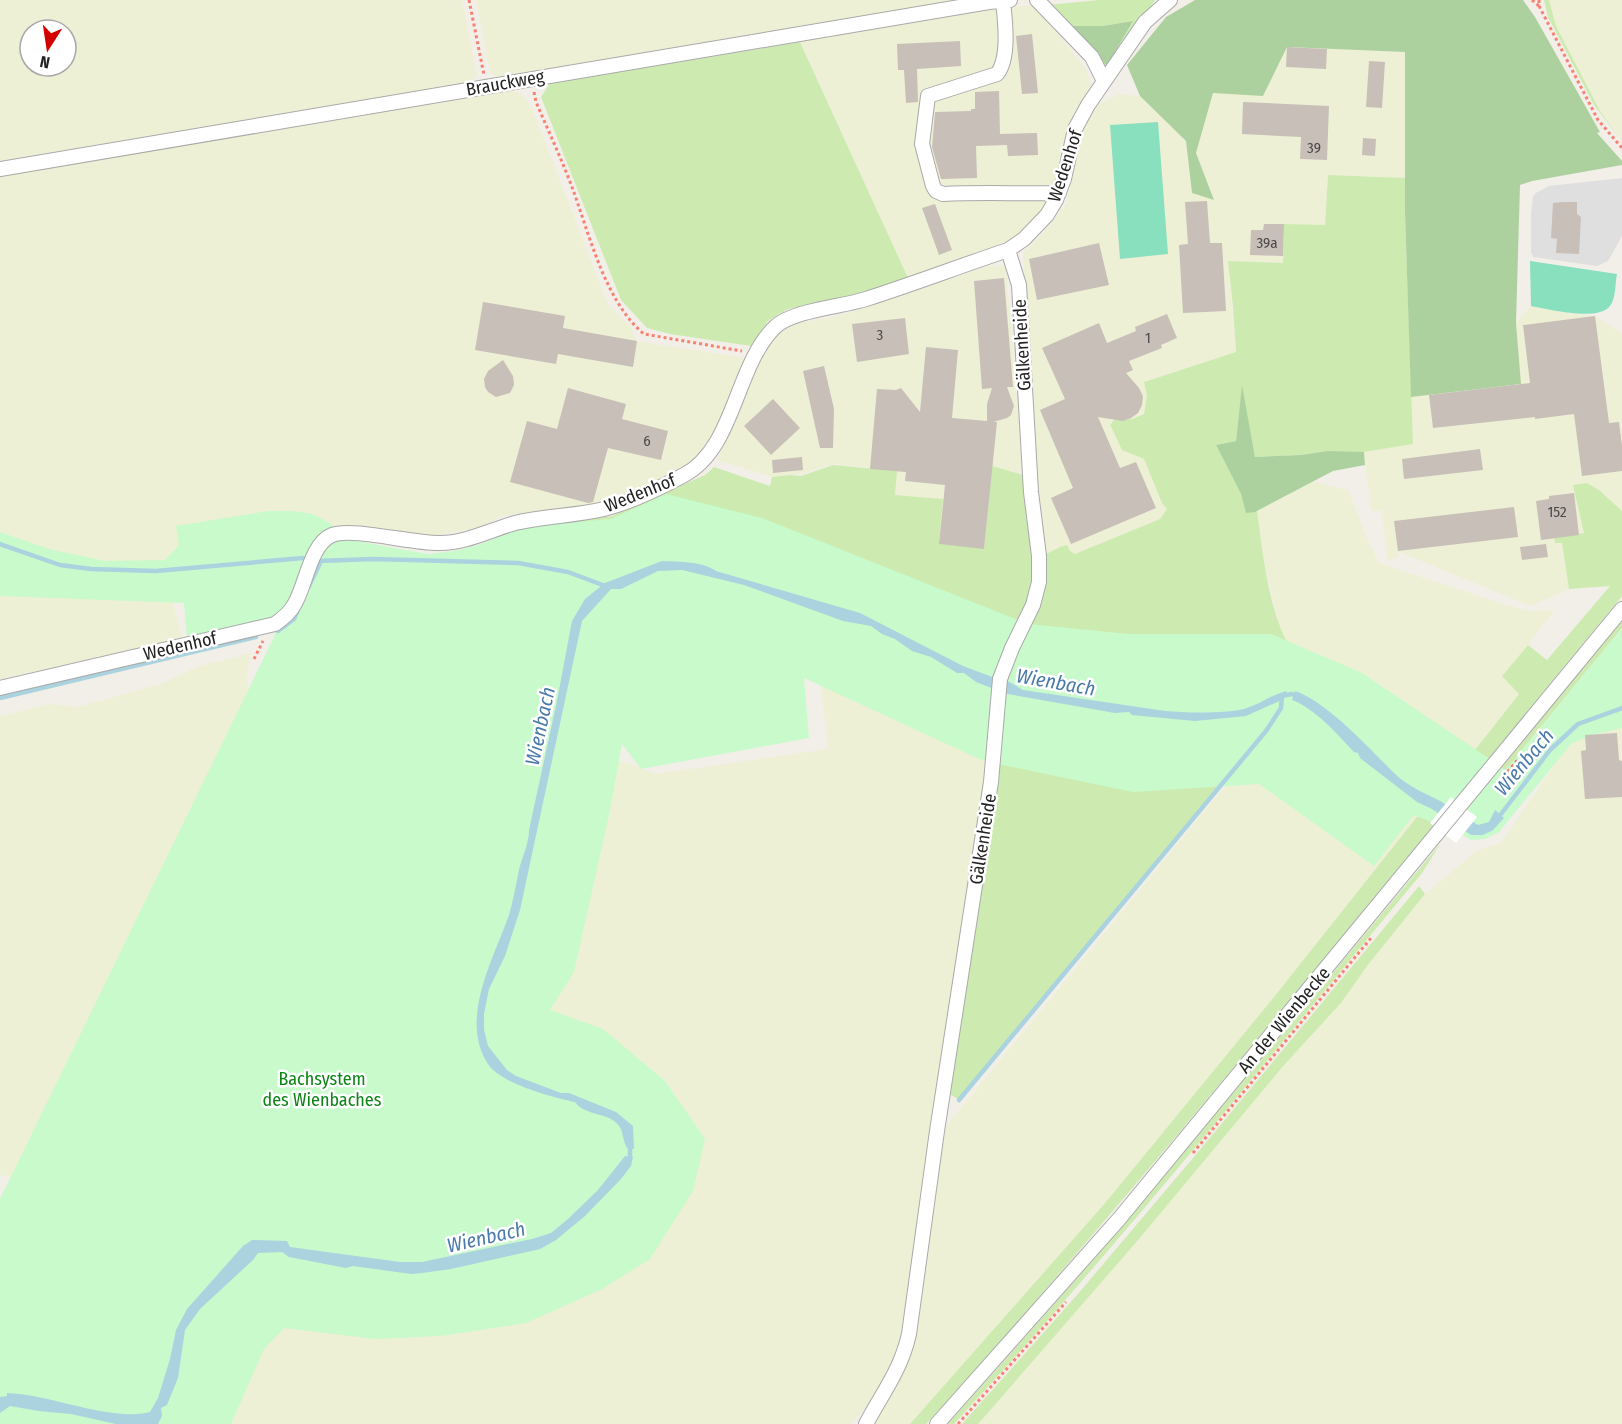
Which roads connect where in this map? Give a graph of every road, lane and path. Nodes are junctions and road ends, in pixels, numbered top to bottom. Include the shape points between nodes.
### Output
1 (469, 0) edge
2 (1010, 0) edge
3 (1037, 0) edge
4 (1170, 0) edge
5 (1532, 0) edge
6 (1539, 0) edge
7 (993, 1) edge
8 (1539, 6) junction
9 (532, 78) junction
10 (1104, 81) junction
11 (486, 86) junction
12 (1622, 148) edge
13 (0, 169) edge
14 (1059, 193) junction
15 (1008, 250) junction
16 (756, 353) junction
17 (1622, 609) edge
18 (0, 688) edge
19 (866, 1424) edge
20 (937, 1424) edge

1 - 11 path
2 - 7 street, Brauckweg
3 - 10 street via 1092,57
4 - 10 street, Wedenhof via 1145,22
5 - 8 path
6 - 8 path
7 - 9 street, Brauckweg
7 - 14 street via 1006,35 1000,70 928,96 922,144 933,186 943,194
8 - 12 path via 1598,120
9 - 11 street, Brauckweg
9 - 16 path via 536,102 611,292 634,326 644,334 661,338
10 - 14 street, Wedenhof via 1075,129
11 - 13 street, Brauckweg
14 - 15 street, Wedenhof via 1047,215
15 - 16 street, Wedenhof via 866,299 792,317 775,327
15 - 19 street, Gälkenheide via 1019,285 1039,582 1033,605 1001,674 997,697 991,782 909,1334 901,1364
16 - 18 street, Wedenhof via 709,455 685,475 646,493 606,508 513,524 455,542 334,534 323,540 294,605 275,624
17 - 20 street, An der Wienbecke via 1119,1219

